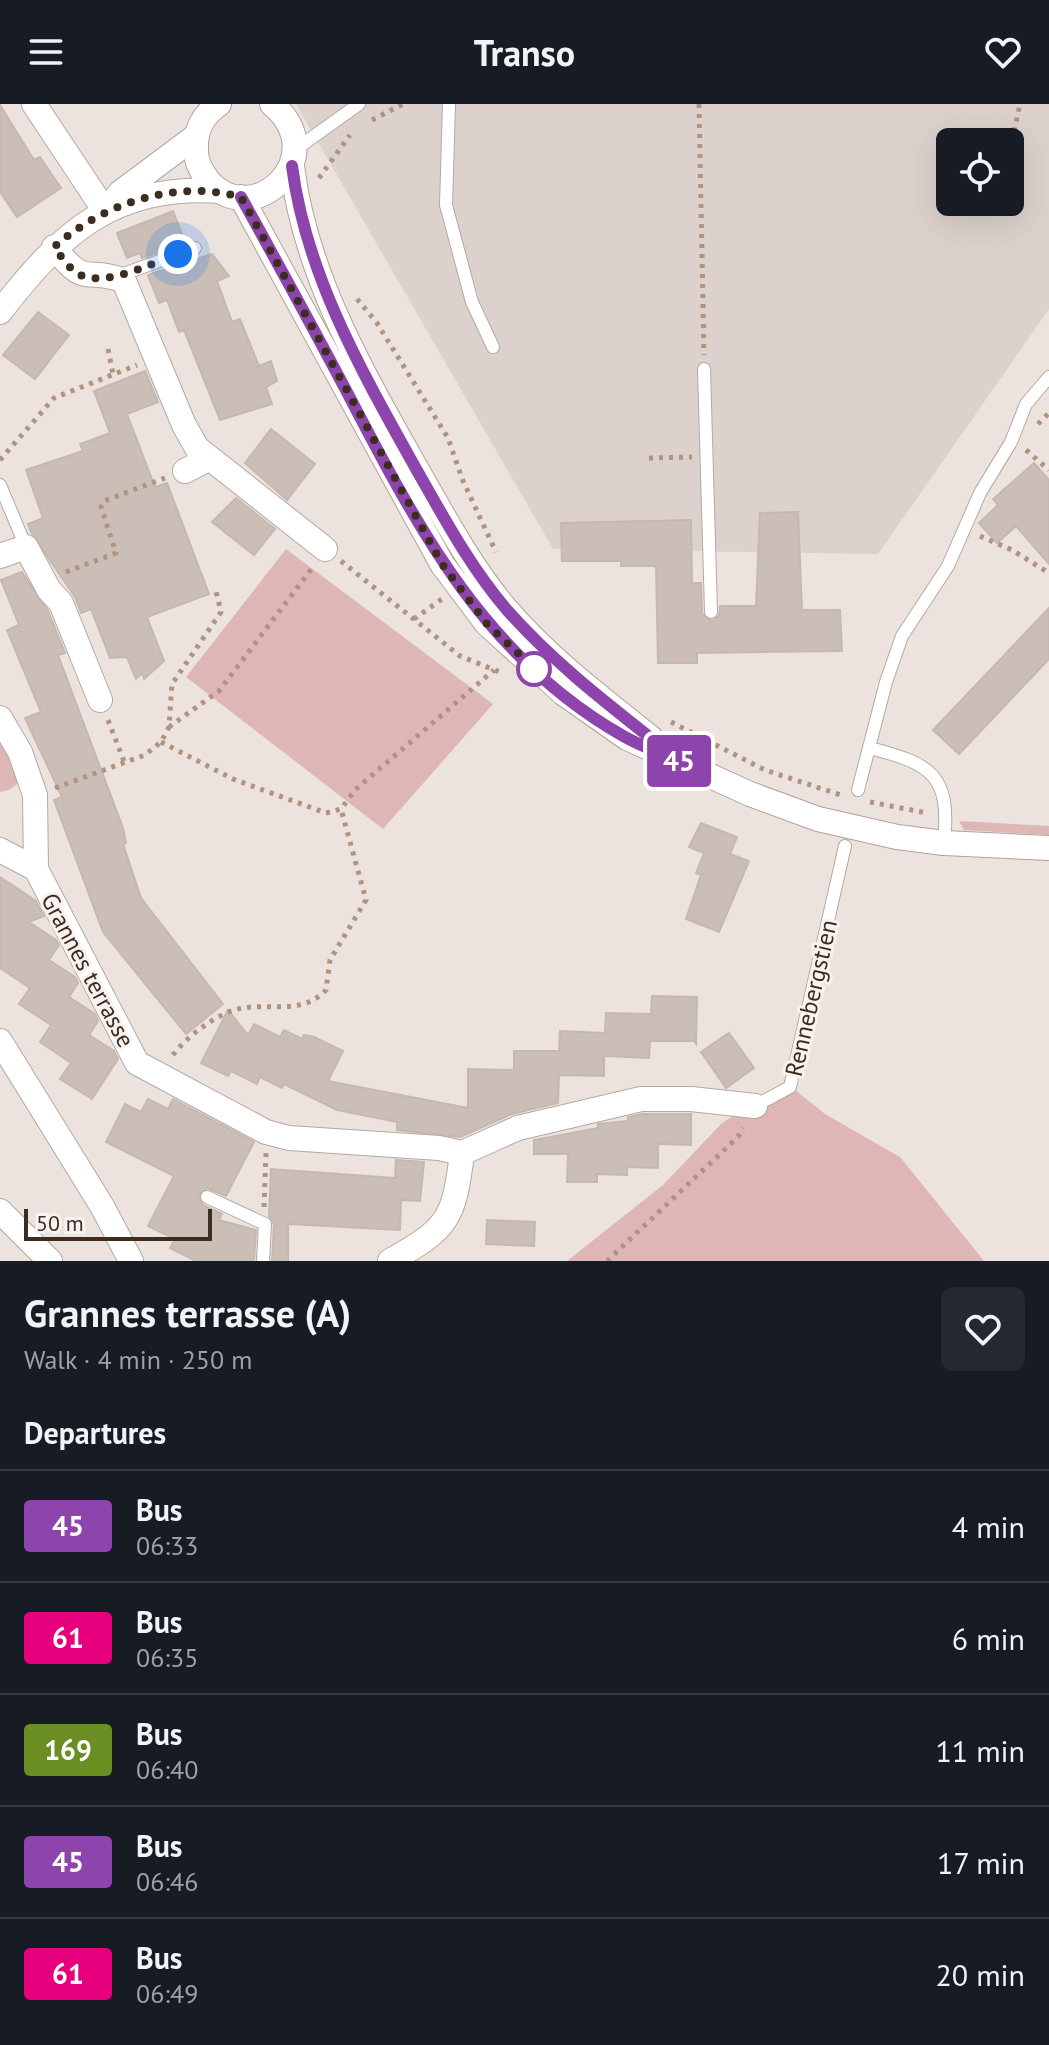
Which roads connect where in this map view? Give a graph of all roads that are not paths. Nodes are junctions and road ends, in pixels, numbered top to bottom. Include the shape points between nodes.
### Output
1 (34, 104) edge
2 (219, 104) edge
3 (273, 104) edge
4 (359, 104) edge
5 (449, 104) edge
6 (197, 122) edge
7 (294, 157) junction
8 (230, 194) junction
9 (105, 211) junction
10 (54, 247) junction
11 (195, 248) dead end
12 (115, 277) junction
13 (0, 312) edge
14 (493, 347) dead end
15 (704, 369) road end
16 (1049, 377) edge
17 (208, 459) junction
18 (185, 471) road end
19 (0, 485) edge
20 (26, 547) junction
21 (325, 549) road end
22 (0, 556) edge
23 (711, 612) dead end
24 (100, 700) road end
25 (0, 718) edge
26 (870, 748) junction
27 (681, 762) junction
28 (856, 794) road end
29 (944, 843) junction
30 (845, 846) dead end
31 (1049, 848) edge
32 (0, 850) edge
33 (36, 869) junction
34 (0, 1041) edge
35 (755, 1106) joint
36 (462, 1153) junction
37 (207, 1197) dead end
38 (0, 1211) edge
39 (50, 1261) edge
40 (131, 1261) edge
41 (263, 1261) edge
42 (390, 1261) edge

1 - 9 street
2 - 6 street
3 - 7 street via 294,132
4 - 7 lane
5 - 14 lane via 446,205 472,302
6 - 8 street via 196,157 202,172
6 - 9 street
7 - 8 street via 272,190
7 - 27 street via 298,217 349,348 479,574 558,663
8 - 9 street via 191,189
8 - 27 street via 415,520 472,606 563,693 627,738
9 - 10 street
10 - 12 street via 79,274
10 - 13 street
11 - 12 lane
12 - 17 street via 124,281 184,425
15 - 23 lane
16 - 26 lane via 1026,404 948,566 902,636
17 - 18 street
17 - 21 street
19 - 20 lane
20 - 22 street
20 - 24 street via 61,603
25 - 33 street, Grannes terrasse via 20,752 35,795
26 - 28 lane
26 - 29 lane via 919,763 936,778 945,800
27 - 29 street via 818,819
29 - 31 street
30 - 35 lane, Rennebergstien via 790,1087
32 - 33 street, Grannes terrasse
33 - 36 street, Grannes terrasse via 137,1063 266,1132
34 - 40 street
35 - 36 street via 641,1099 518,1128
36 - 42 street via 448,1220
37 - 41 lane via 265,1224
38 - 39 street

